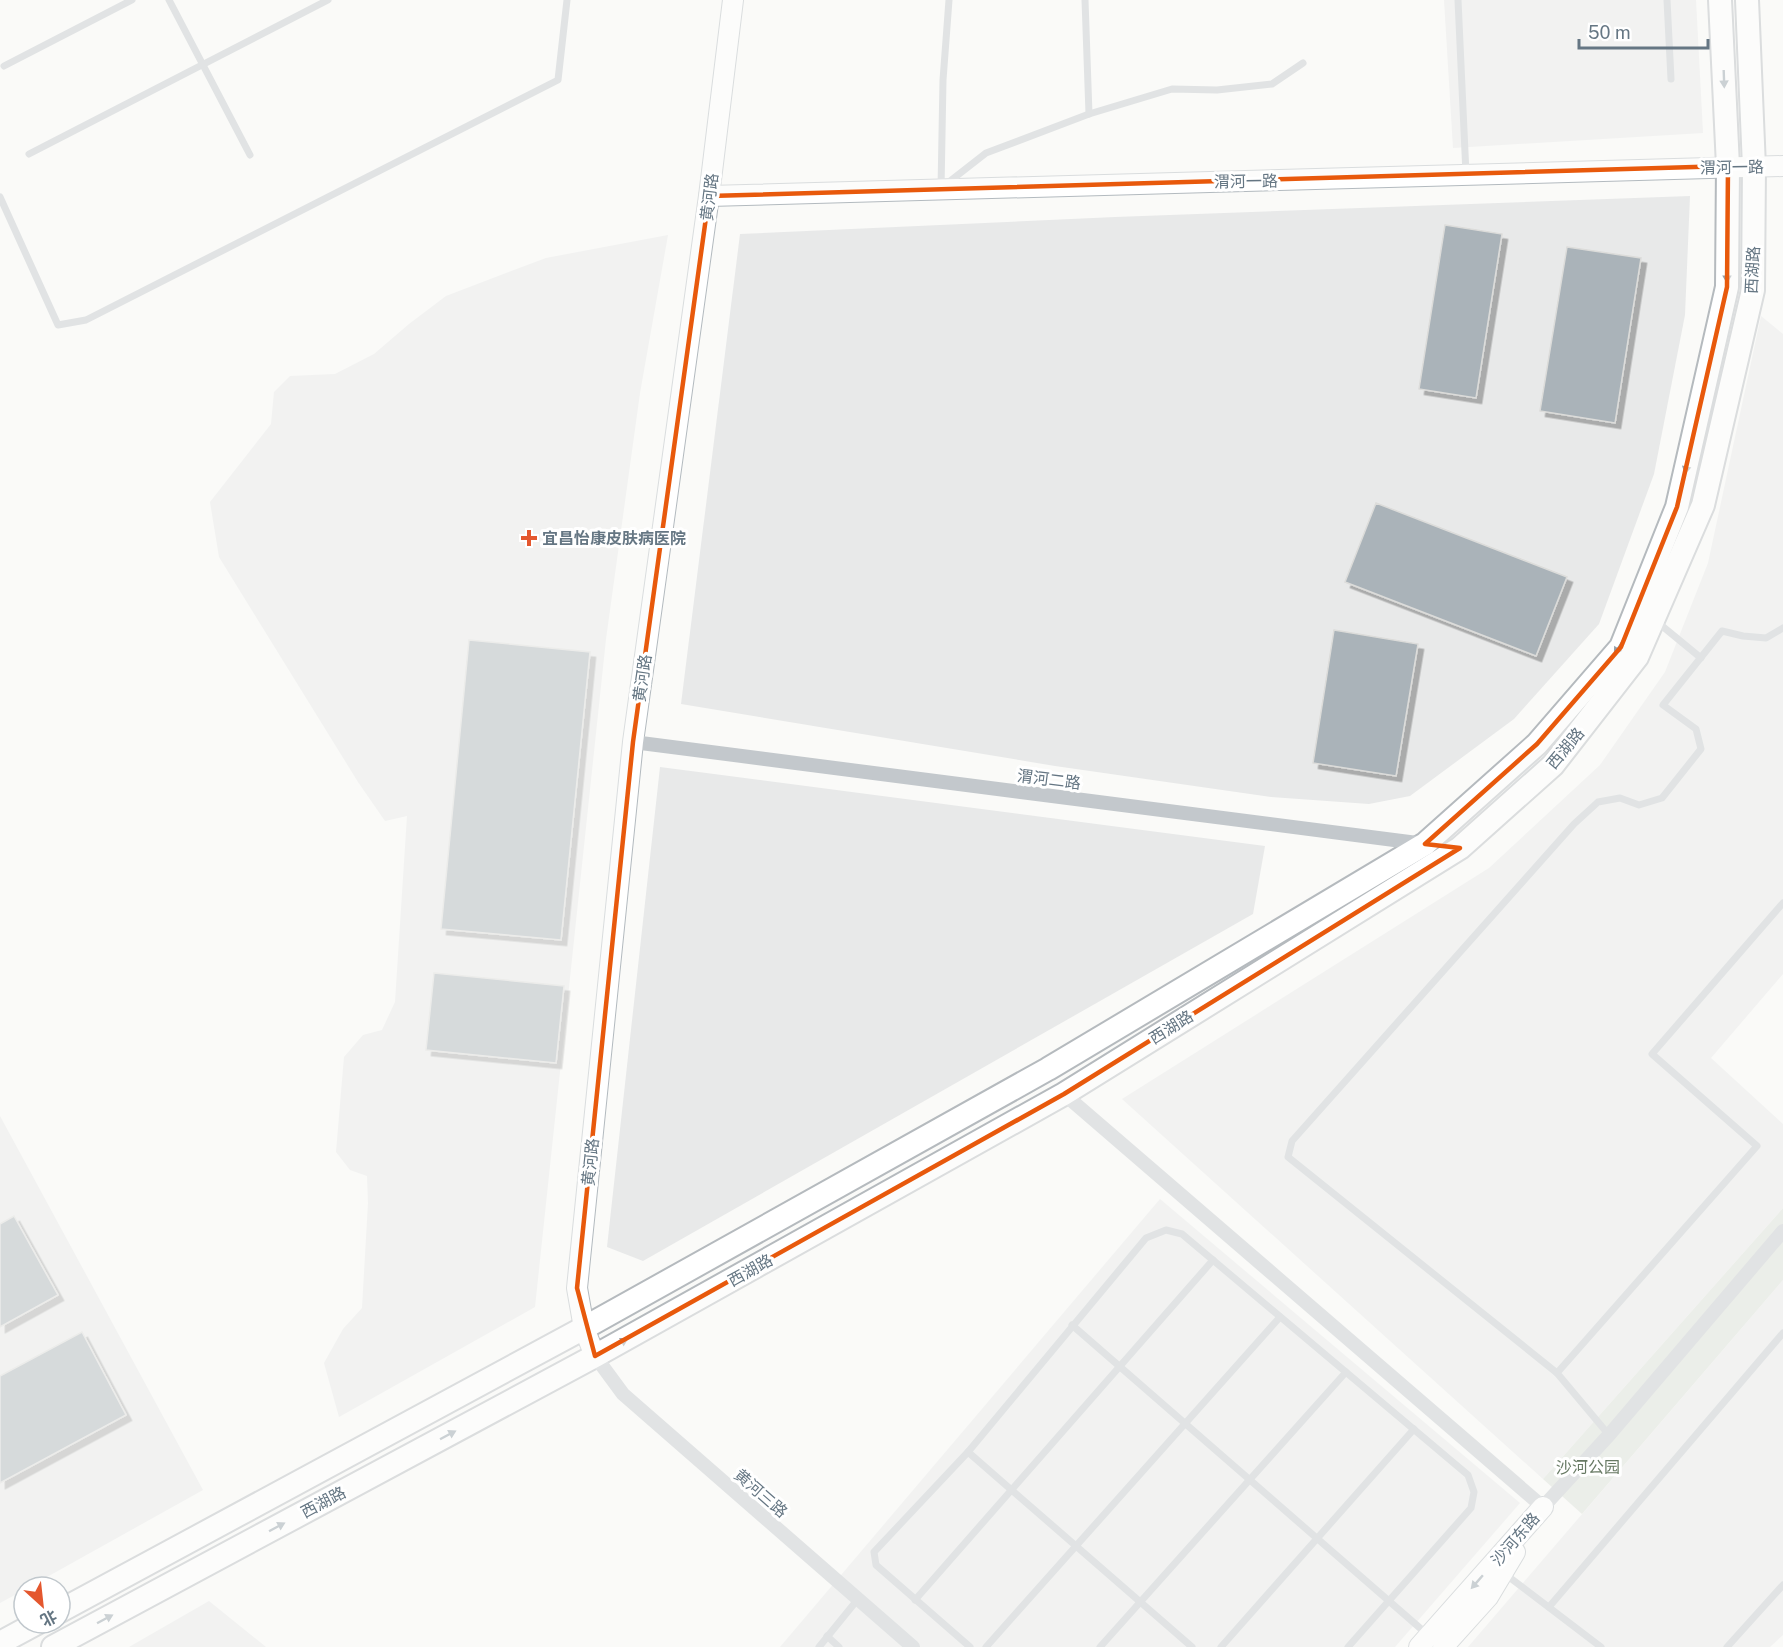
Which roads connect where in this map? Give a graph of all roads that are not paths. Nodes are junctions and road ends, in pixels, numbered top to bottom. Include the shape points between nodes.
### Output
1 (132, 0) edge
2 (169, 0) edge
3 (328, 0) edge
4 (567, 0) edge
5 (732, 0) edge
6 (949, 0) edge
7 (1085, 0) edge
8 (1458, 0) edge
9 (1667, 0) edge
10 (1720, 0) edge
11 (1747, 0) edge
12 (1304, 63) dead end
13 (203, 64) junction
14 (4, 66) dead end
15 (1671, 79) dead end
16 (1089, 114) junction
17 (29, 154) dead end
18 (250, 155) dead end
19 (1728, 166) junction
20 (1783, 166) edge
21 (1754, 167) junction
22 (1466, 175) junction
23 (941, 189) junction
24 (709, 196) junction
25 (0, 197) edge
26 (1646, 613) junction
27 (1783, 628) edge
28 (1701, 658) junction
29 (633, 742) junction
30 (1425, 844) junction
31 (1460, 848) junction
32 (1783, 903) edge
33 (1064, 1094) junction
34 (1783, 1231) edge
35 (1213, 1260) junction
36 (1280, 1317) junction
37 (1072, 1325) junction
38 (584, 1328) junction
39 (1783, 1333) edge
40 (595, 1356) junction
41 (1120, 1366) junction
42 (1346, 1372) junction
43 (1557, 1373) junction
44 (1185, 1423) junction
45 (1414, 1429) junction
46 (1609, 1435) junction
47 (968, 1452) junction
48 (1250, 1480) junction
49 (1012, 1490) junction
50 (1543, 1507) junction
51 (1317, 1539) junction
52 (1076, 1546) junction
53 (1503, 1573) junction
54 (1783, 1585) edge
55 (858, 1599) junction
56 (915, 1600) junction
57 (1389, 1601) junction
58 (1140, 1602) junction
59 (72, 1605) edge
60 (1549, 1607) junction
61 (15, 1635) edge
62 (827, 1636) junction
63 (0, 1643) edge
64 (1433, 1644) edge
65 (53, 1647) edge
66 (819, 1647) edge
67 (839, 1647) edge
68 (913, 1647) edge
69 (970, 1647) edge
70 (986, 1647) edge
71 (1100, 1647) edge
72 (1192, 1647) edge
73 (1221, 1647) edge
74 (1348, 1647) edge
75 (1601, 1647) edge
76 (1727, 1647) edge

1 - 14 lane
2 - 13 lane
3 - 13 lane
4 - 25 lane via 558,80 86,321 58,326
5 - 24 main road, 黄河路
6 - 23 lane
7 - 16 lane
8 - 22 lane
9 - 15 lane
10 -> 19 main road, 西湖路
11 - 21 main road, 西湖路
12 - 16 lane via 1272,84 1217,90 1172,89
13 - 17 lane
13 - 18 lane
16 - 23 lane via 986,153
19 - 21 main road, 渭河一路
19 - 22 main road, 渭河一路
19 -> 26 main road, 西湖路 via 1727,287 1677,507
20 - 21 main road, 渭河一路
21 - 26 main road, 西湖路 via 1753,290 1703,505
22 - 23 main road, 渭河一路
23 - 24 main road, 渭河一路
24 - 29 main road, 黄河路
26 - 28 lane
26 -> 30 main road, 西湖路 via 1538,744
26 - 31 main road, 西湖路 via 1637,657 1553,765
27 - 28 lane via 1766,638 1722,631
28 - 43 lane via 1663,705 1696,729 1701,749 1662,798 1639,805 1620,798 1598,802 1574,824 1292,1141 1288,1157
29 - 30 street, 渭河二路
29 - 38 main road, 黄河路 via 577,1288
30 - 31 street, 渭河二路
30 - 38 main road, 西湖路 via 1048,1069
31 - 33 main road, 西湖路
32 - 43 lane via 1652,1054 1757,1146
40 -> 33 main road, 西湖路
33 - 50 street
34 - 46 street
35 - 36 lane
35 - 37 lane via 1182,1234 1166,1230 1146,1238
35 - 41 lane
36 - 42 lane
36 - 44 lane
37 - 41 lane
37 - 47 lane
38 - 40 main road, 黄河路
38 - 59 main road, 西湖路
39 - 60 lane
40 - 55 street, 黄河三路 via 623,1394
65 -> 40 main road, 西湖路
41 - 44 lane
41 - 49 lane
42 - 45 lane
42 - 48 lane
43 - 46 lane
44 - 48 lane
44 - 52 lane
45 - 51 lane
45 - 57 lane via 1468,1475 1474,1492 1471,1508
46 - 50 street
47 - 49 lane
47 - 56 lane via 874,1552 876,1565
48 - 51 lane
48 - 58 lane
49 - 52 lane
49 - 56 lane
50 - 53 main road, 沙河东路
50 -> 64 main road, 沙河东路
51 - 57 lane
51 - 73 lane
52 - 58 lane
52 - 70 lane
53 - 60 lane
53 - 64 main road, 沙河东路 via 1488,1597
54 - 76 lane
55 - 62 lane
55 - 68 street, 黄河三路
56 - 69 lane
57 - 64 lane
57 - 74 lane
58 - 71 lane
58 - 72 lane
60 - 75 lane
61 - 63 main road
62 - 66 lane
62 - 67 lane

